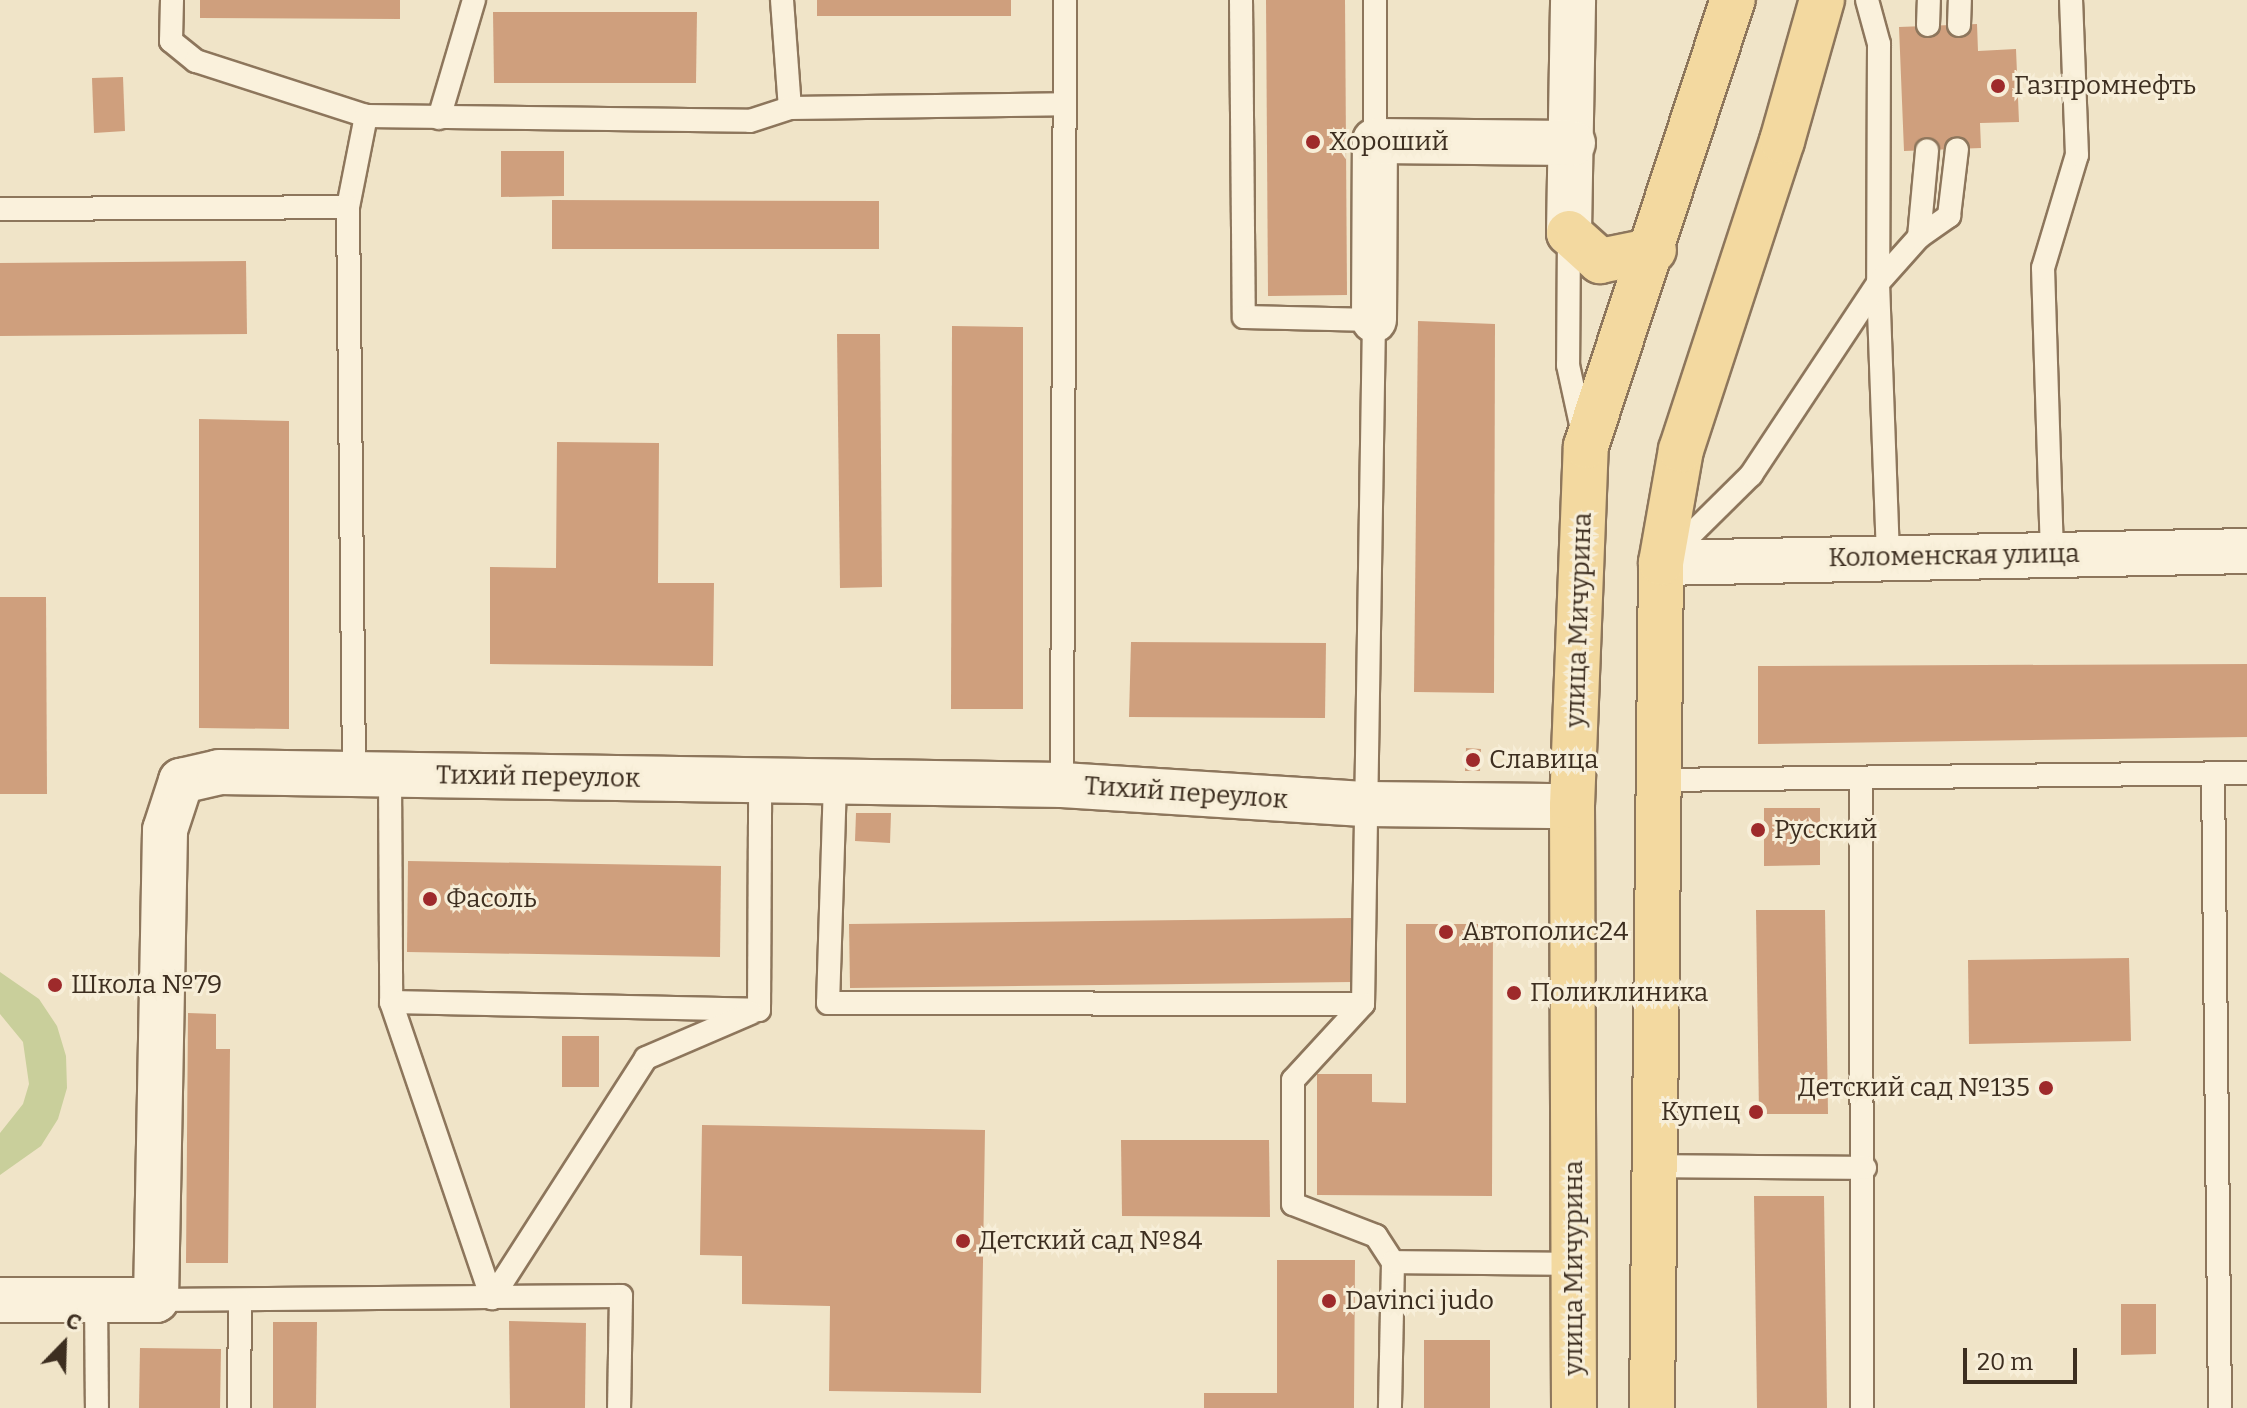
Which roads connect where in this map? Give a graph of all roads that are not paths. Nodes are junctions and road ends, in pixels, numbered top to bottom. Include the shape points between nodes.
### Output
1 (172, 0) edge
2 (474, 0) edge
3 (782, 0) edge
4 (1065, 0) edge
5 (1241, 0) edge
6 (1375, 0) edge
7 (1573, 0) edge
8 (1733, 0) edge
9 (1822, 0) edge
10 (1867, 0) edge
11 (1929, 0) edge
12 (1960, 0) edge
13 (2071, 0) edge
14 (1928, 25) dead end
15 (1959, 25) dead end
16 (1064, 104) junction
17 (790, 108) junction
18 (366, 116) junction
19 (439, 118) junction
20 (1375, 141) junction
21 (1573, 143) junction
22 (1957, 149) dead end
23 (1927, 150) dead end
24 (348, 207) junction
25 (0, 209) edge
26 (1569, 233) junction
27 (1919, 237) junction
28 (1654, 250) junction
29 (1878, 283) junction
30 (1374, 320) junction
31 (1586, 446) junction
32 (2247, 551) edge
33 (2052, 554) junction
34 (1888, 556) junction
35 (1661, 563) junction
36 (2247, 773) edge
37 (2213, 774) junction
38 (372, 775) junction
39 (1861, 779) junction
40 (1658, 780) junction
41 (760, 781) junction
42 (835, 782) junction
43 (1062, 785) junction
44 (1367, 804) junction
45 (1572, 806) junction
46 (391, 1002) junction
47 (1363, 1004) junction
48 (759, 1010) junction
49 (1651, 1166) junction
50 (1865, 1168) junction
51 (1393, 1262) junction
52 (1574, 1264) junction
53 (96, 1298) junction
54 (492, 1298) junction
55 (0, 1300) edge
56 (156, 1300) junction
57 (240, 1300) junction
58 (97, 1408) edge
59 (239, 1408) edge
60 (619, 1408) edge
61 (1390, 1408) edge
62 (1574, 1408) edge
63 (1652, 1408) edge
64 (1862, 1408) edge
65 (2220, 1408) edge

1 - 18 lane via 171,41 196,61
2 - 19 lane
3 - 17 lane
4 - 16 lane
5 - 30 lane via 1244,317
6 - 20 lane
7 - 21 street
8 - 28 main road, улица Мичурина
9 - 35 main road via 1681,450
10 - 29 lane via 1879,44
11 - 14 lane
12 - 15 lane
13 - 33 lane via 2077,155 2043,268
16 - 17 lane
16 - 43 lane
17 - 19 lane via 750,121
18 - 19 lane
18 - 24 lane
20 - 21 street
20 - 30 street
21 - 26 street
22 - 27 lane via 1949,216
23 - 27 lane
24 - 25 lane
24 - 38 lane
26 - 28 main road via 1600,261
26 - 31 lane via 1568,365
27 - 29 lane
28 - 31 main road, улица Мичурина
29 - 34 lane
29 - 35 lane via 1751,475
30 - 44 lane
31 - 45 main road, улица Мичурина
32 - 33 street, Коломенская улица
33 - 34 street, Коломенская улица
34 - 35 street, Коломенская улица
35 - 40 main road
36 - 37 lane
37 - 39 lane
37 - 65 lane
38 - 41 street, Тихий переулок
38 - 46 lane
38 - 56 street, Тихий переулок via 219,772 181,781 165,830
39 - 40 lane
39 - 50 lane
40 - 49 main road
41 - 42 street, Тихий переулок
41 - 48 lane
42 - 43 street, Тихий переулок
42 - 47 lane via 828,1003
43 - 44 street, Тихий переулок
44 - 45 street, Тихий переулок
44 - 47 lane
45 - 52 main road, улица Мичурина
46 - 48 lane
46 - 54 lane
47 - 51 lane via 1293,1080 1293,1204 1376,1236
48 - 54 lane via 646,1058
49 - 50 lane
49 - 63 main road
50 - 64 lane
51 - 52 lane
51 - 61 lane
52 - 62 main road, улица Мичурина
53 - 55 street
53 - 56 street
53 - 58 lane
54 - 57 lane
54 - 60 lane via 621,1296
56 - 57 lane
57 - 59 lane

